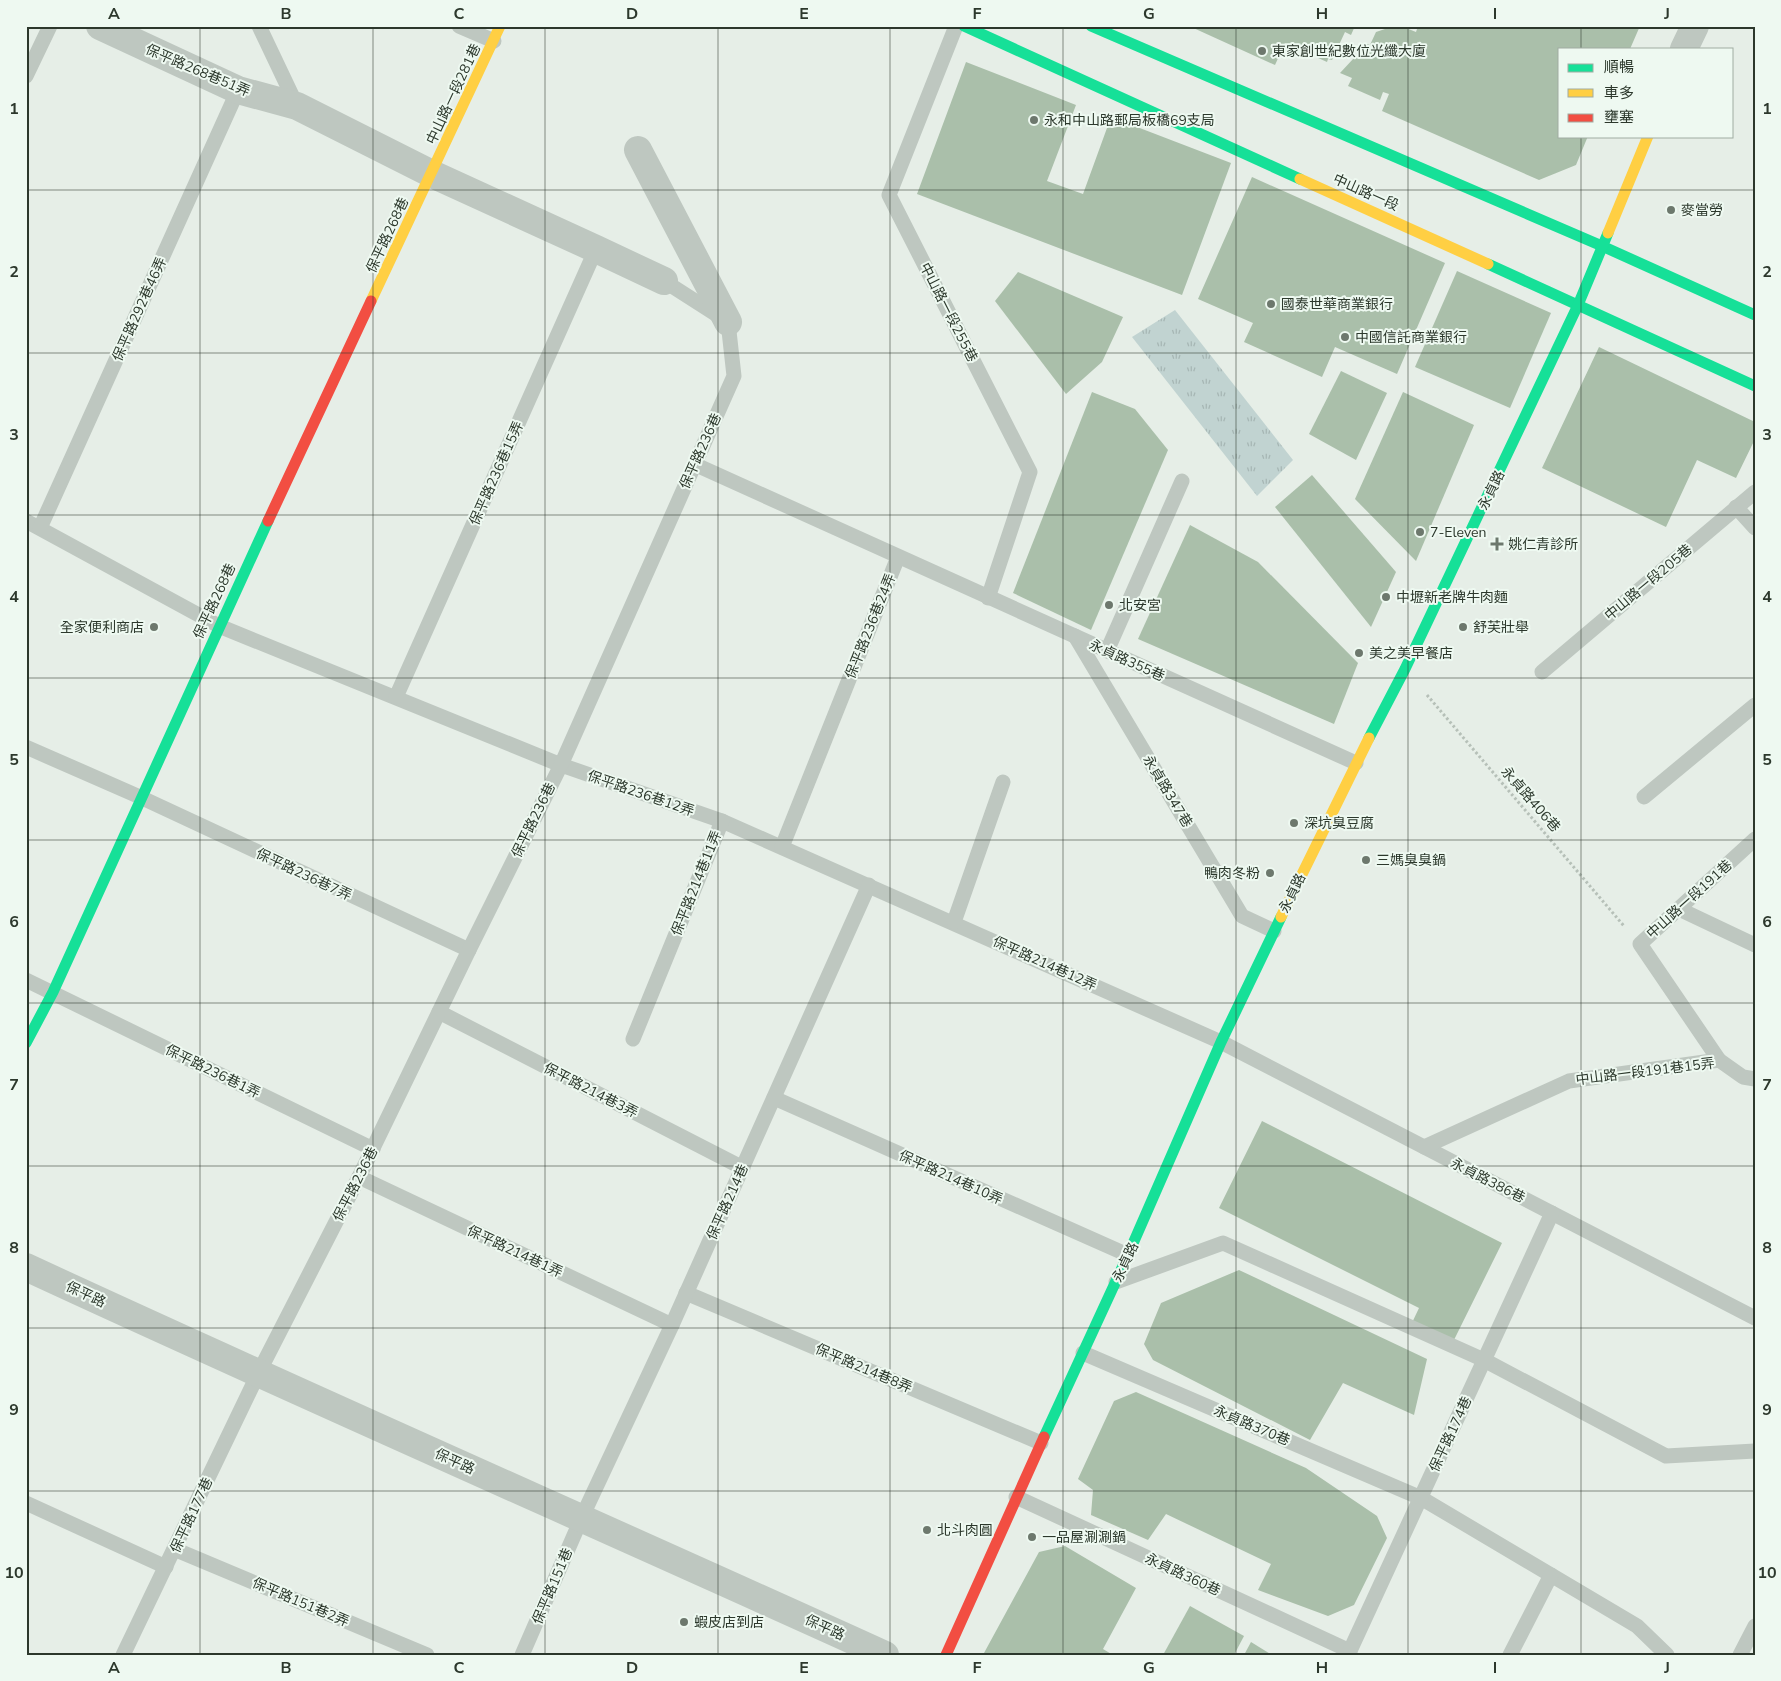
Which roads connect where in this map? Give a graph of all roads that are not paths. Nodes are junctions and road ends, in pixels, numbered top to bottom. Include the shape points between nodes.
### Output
1 (50, 26) edge
2 (100, 26) edge
3 (259, 26) edge
4 (459, 26) edge
5 (500, 26) edge
6 (956, 26) edge
7 (964, 26) edge
8 (1091, 26) edge
9 (1695, 26) edge
10 (494, 41) junction
11 (1684, 48) edge
12 (26, 76) edge
13 (238, 90) junction
14 (297, 106) junction
15 (1647, 138) edge
16 (638, 150) dead end
17 (432, 174) junction
18 (1602, 246) junction
19 (596, 248) junction
20 (664, 281) joint
21 (1578, 305) junction
22 (1755, 315) edge
23 (728, 322) junction
24 (1755, 386) edge
25 (694, 464) junction
26 (1182, 481) dead end
27 (1755, 492) edge
28 (1736, 508) junction
29 (33, 524) edge
30 (1755, 528) edge
31 (898, 556) junction
32 (988, 598) junction
33 (219, 626) junction
34 (1075, 636) junction
35 (1107, 651) junction
36 (1542, 672) dead end
37 (396, 697) junction
38 (1755, 705) edge
39 (26, 747) edge
40 (1356, 763) junction
41 (560, 765) junction
42 (1003, 782) dead end
43 (140, 797) junction
44 (1644, 797) dead end
45 (722, 821) junction
46 (1755, 839) edge
47 (782, 847) junction
48 (869, 885) junction
49 (1679, 908) junction
50 (954, 922) junction
51 (1274, 931) junction
52 (1755, 945) edge
53 (469, 950) junction
54 (26, 980) edge
55 (53, 992) junction
56 (439, 1012) junction
57 (633, 1039) dead end
58 (1222, 1042) junction
59 (26, 1043) edge
60 (1720, 1060) junction
61 (1755, 1079) edge
62 (774, 1098) junction
63 (1424, 1147) junction
64 (373, 1149) junction
65 (743, 1168) junction
66 (359, 1177) junction
67 (1552, 1213) junction
68 (1128, 1255) junction
69 (26, 1267) edge
70 (1116, 1282) junction
71 (686, 1293) junction
72 (1755, 1318) edge
73 (672, 1325) junction
74 (1083, 1353) junction
75 (1484, 1360) junction
76 (258, 1374) junction
77 (1041, 1443) junction
78 (1755, 1451) edge
79 (1016, 1497) junction
80 (1421, 1498) junction
81 (26, 1503) edge
82 (582, 1517) junction
83 (174, 1549) junction
84 (166, 1567) junction
85 (1551, 1575) junction
86 (1755, 1626) edge
87 (1349, 1653) edge
88 (122, 1655) edge
89 (427, 1655) edge
90 (522, 1655) edge
91 (885, 1655) edge
92 (946, 1655) edge
93 (1510, 1655) edge
94 (1667, 1655) edge
95 (1740, 1655) edge

1 - 12 lane
2 - 13 street, 保平路268巷51弄
3 - 14 lane
4 - 10 lane
5 - 10 street, 中山路一段281巷
6 - 32 lane, 中山路一段255巷 via 889,195 1030,472
7 - 21 street, 中山路一段
8 - 18 street
9 - 11 street
10 - 17 street, 中山路一段281巷
13 - 14 street, 保平路268巷51弄
13 - 29 lane, 保平路292巷46弄
14 - 17 street, 保平路268巷51弄
15 - 18 street, 永貞路
16 - 23 street
17 - 19 street, 保平路268巷51弄
17 - 33 street, 保平路268巷
18 - 21 street, 永貞路
18 - 22 street
19 - 20 street, 保平路268巷51弄
19 - 37 lane, 保平路236巷15弄
20 - 23 lane
21 - 24 street, 中山路一段
21 - 40 street, 永貞路 via 1405,669
23 - 25 lane, 保平路236巷 via 734,376
25 - 31 lane, 保平路236巷24弄
25 - 41 lane, 保平路236巷
26 - 35 lane
27 - 28 lane, 中山路一段205巷
28 - 30 lane
28 - 36 lane, 中山路一段205巷
29 - 33 lane, 保平路292巷46弄
31 - 32 lane, 永貞路355巷
31 - 47 lane, 保平路236巷24弄
32 - 34 lane, 永貞路355巷
33 - 37 lane
33 - 43 street, 保平路268巷
34 - 35 lane, 永貞路355巷
34 - 51 lane, 永貞路347巷 via 1242,916
35 - 40 lane, 永貞路355巷
37 - 41 lane
38 - 44 lane
39 - 43 lane, 保平路236巷7弄
40 - 51 street, 永貞路
41 - 45 lane, 保平路236巷12弄
41 - 53 lane, 保平路236巷
42 - 50 lane
43 - 53 lane, 保平路236巷7弄
43 - 55 street, 保平路268巷
45 - 47 lane, 保平路214巷11弄
45 - 57 lane, 保平路214巷11弄
46 - 49 lane, 中山路一段191巷
47 - 48 lane, 保平路214巷11弄
48 - 50 lane, 保平路214巷12弄
48 - 62 lane, 保平路214巷
49 - 52 lane
49 - 60 lane, 中山路一段191巷 via 1640,944
50 - 58 lane, 保平路214巷12弄
51 - 58 street, 永貞路
53 - 56 lane, 保平路236巷
54 - 55 lane, 保平路236巷1弄
55 - 59 street, 保平路268巷
55 - 64 lane, 保平路236巷1弄
56 - 64 lane, 保平路236巷
56 - 65 lane, 保平路214巷3弄
58 - 63 lane, 永貞路386巷
58 - 68 street, 永貞路
60 - 61 lane, 中山路一段191巷15弄 via 1743,1078
60 - 63 lane, 中山路一段191巷15弄 via 1569,1081
62 - 65 lane, 保平路214巷
62 - 68 lane, 保平路214巷10弄
63 - 67 lane, 永貞路386巷
64 - 66 lane, 保平路236巷
65 - 71 lane, 保平路214巷
66 - 73 lane, 保平路214巷1弄
66 - 76 lane, 保平路236巷
67 - 72 lane, 永貞路386巷
67 - 75 lane, 保平路174巷
68 - 70 street, 永貞路
69 - 76 street, 保平路
70 - 74 street, 永貞路
70 - 75 lane via 1223,1243
71 - 73 lane, 保平路214巷
71 - 77 lane, 保平路214巷8弄
73 - 82 lane, 保平路214巷
74 - 77 street, 永貞路
74 - 80 lane, 永貞路370巷
75 - 78 lane via 1666,1456
75 - 80 lane, 保平路174巷
76 - 82 street, 保平路
76 - 83 lane, 保平路177巷
77 - 79 street, 永貞路
79 - 87 lane, 永貞路360巷
79 - 92 street, 永貞路
80 - 85 lane, 永貞路370巷
80 - 87 lane, 保平路174巷
81 - 84 lane
82 - 90 lane, 保平路151巷
82 - 91 street, 保平路
83 - 84 lane, 保平路177巷
83 - 89 lane, 保平路151巷2弄
84 - 88 lane, 保平路177巷
85 - 93 lane
85 - 94 lane, 永貞路370巷 via 1637,1626
86 - 95 lane

